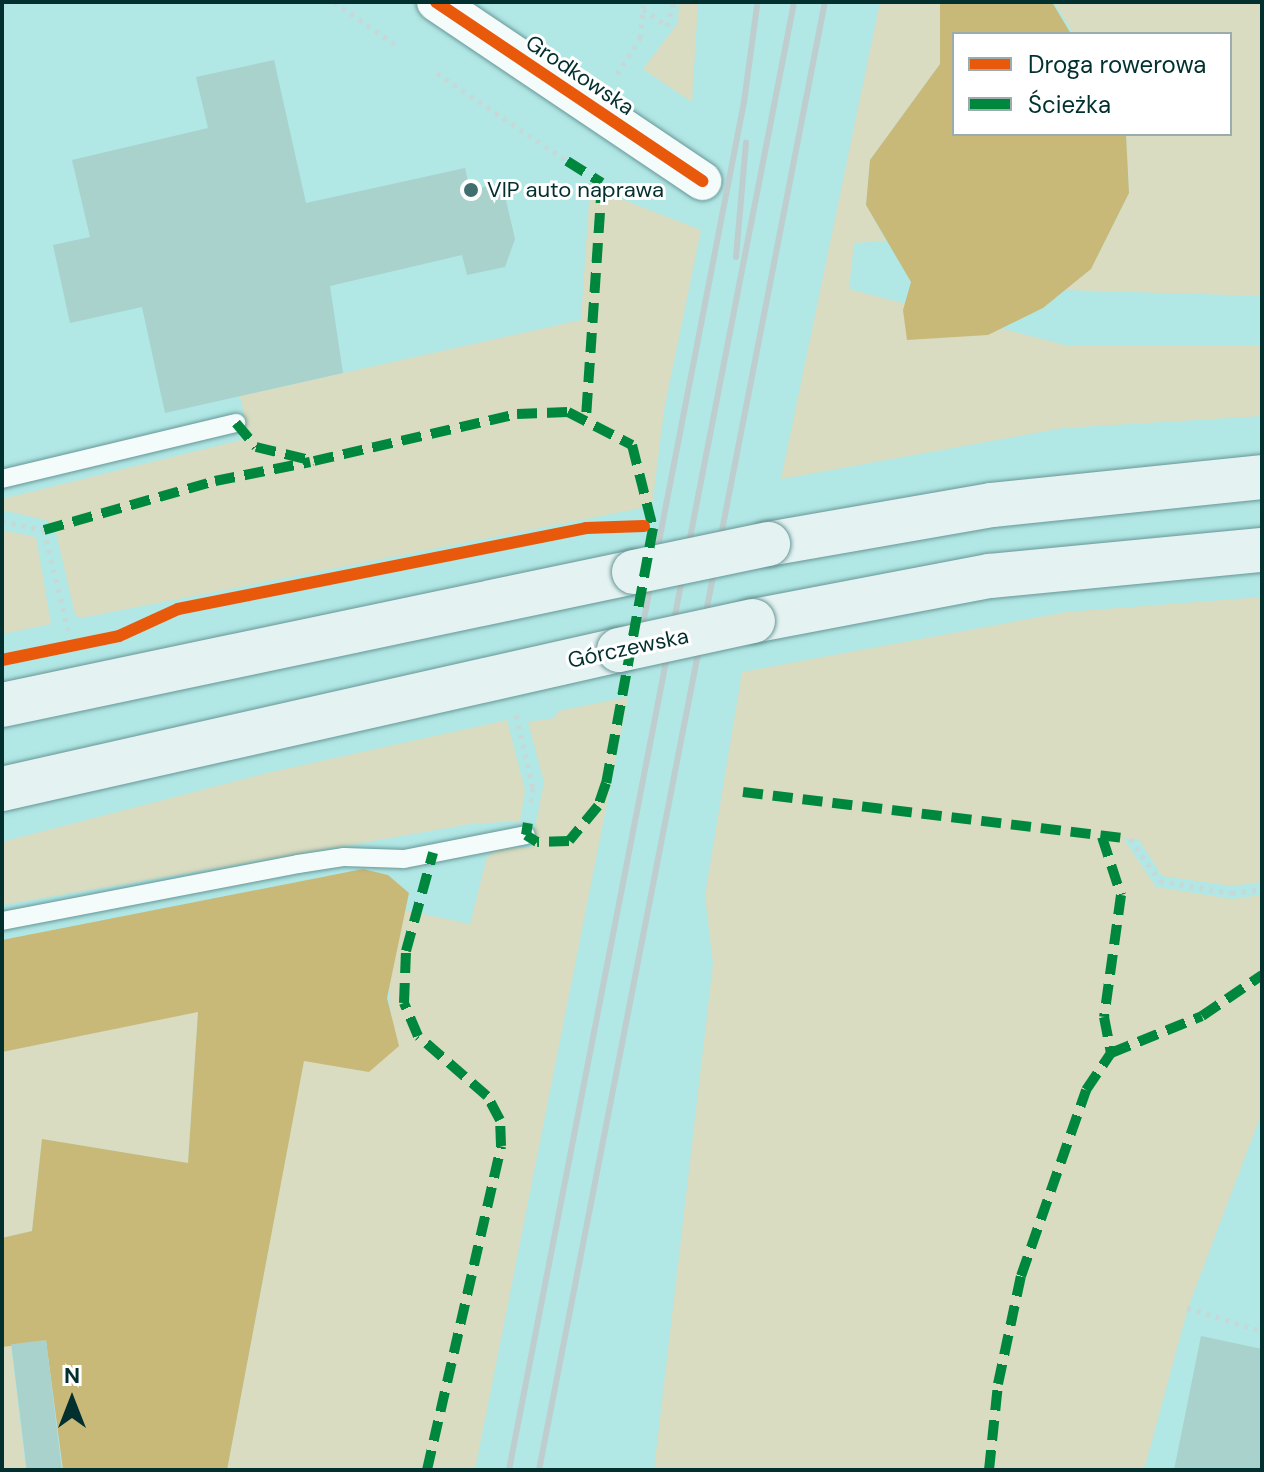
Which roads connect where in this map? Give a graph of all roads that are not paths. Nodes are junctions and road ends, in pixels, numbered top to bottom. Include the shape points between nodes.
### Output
1 (436, 2) edge
2 (702, 181) dead end
3 (236, 423) dead end
4 (1262, 477) edge
5 (2, 479) edge
6 (1262, 550) edge
7 (2, 705) edge
8 (2, 789) edge
9 (526, 835) dead end
10 (2, 921) edge

1 - 2 street, Grodkowska
3 - 5 lane
4 - 7 main road, bridge via 992,505 768,544
6 - 8 main road, Górczewska, bridge via 990,576 753,621
9 - 10 lane via 404,859 344,857 298,864

